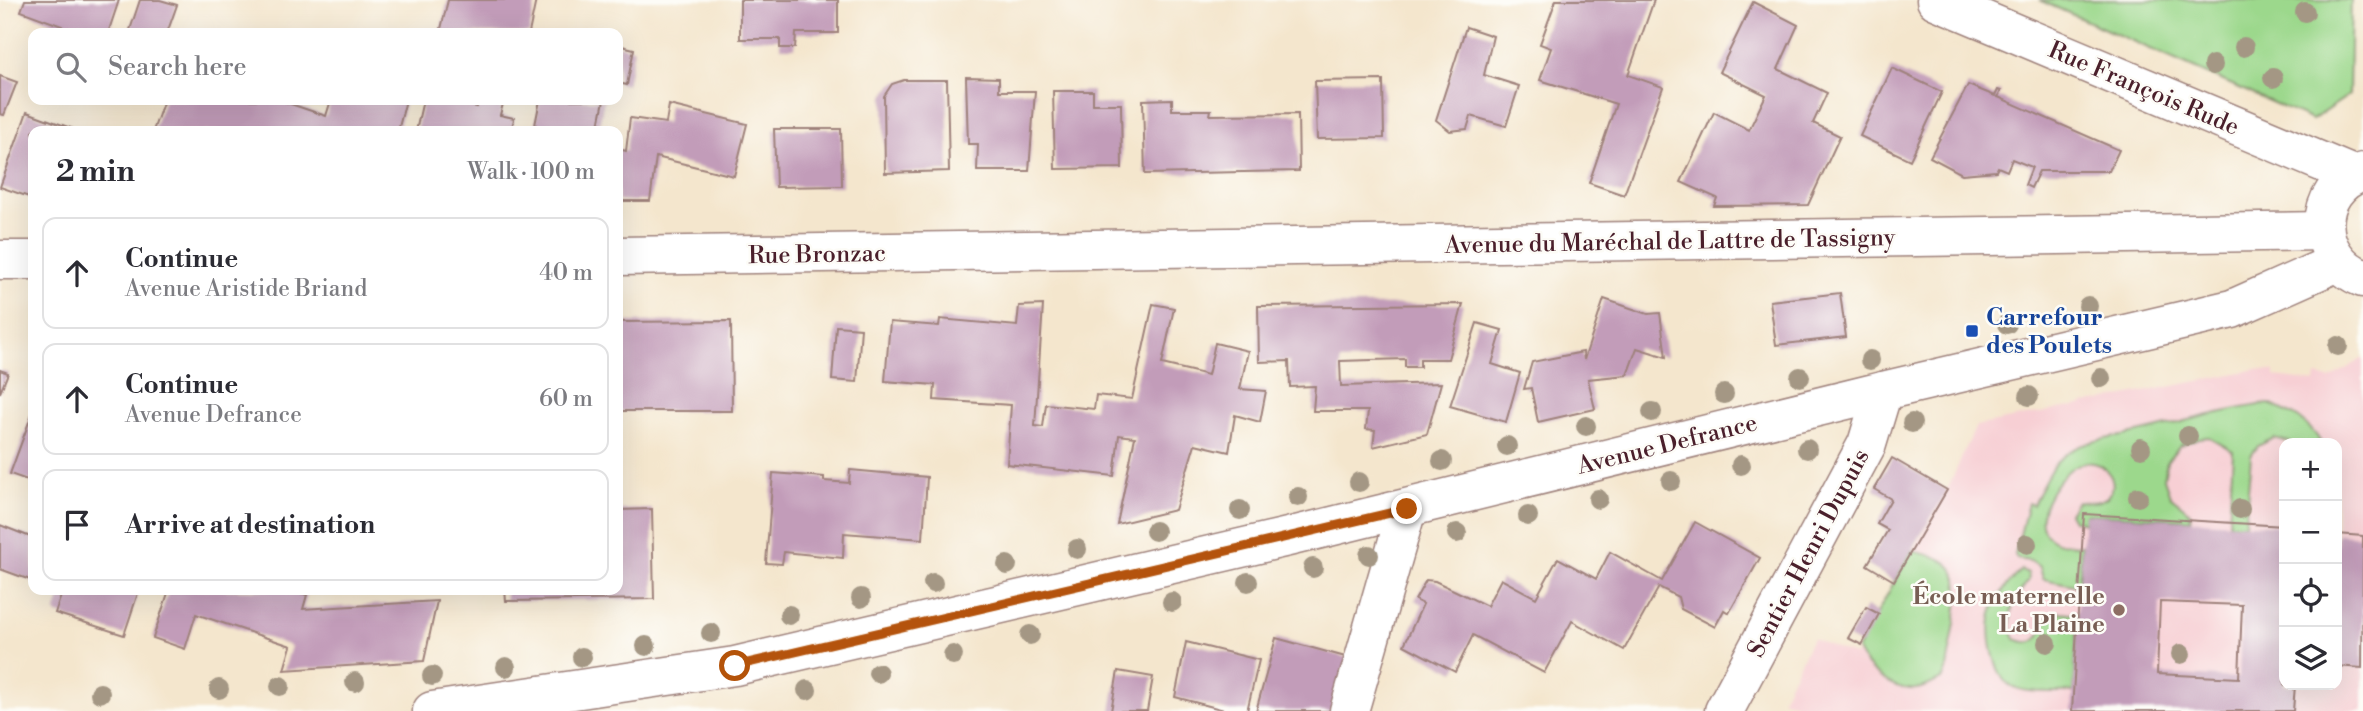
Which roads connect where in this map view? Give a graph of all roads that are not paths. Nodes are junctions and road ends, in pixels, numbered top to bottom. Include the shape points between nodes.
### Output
1 (1936, 0) edge
2 (2358, 174) edge
3 (1016, 250) joint
4 (623, 256) edge
5 (2342, 257) edge
6 (0, 260) edge
7 (28, 260) edge
8 (1883, 391) junction
9 (1407, 509) junction
10 (432, 711) edge
11 (1349, 711) edge
12 (1724, 711) edge

1 - 2 street, Rue François Rude
2 - 5 street via 2340,185 2325,214
3 - 4 street, Rue Bronzac
3 - 5 street, Avenue du Maréchal de Lattre de Tassigny
5 - 8 street, Avenue Defrance via 2232,309
6 - 7 street
8 - 9 street, Avenue Defrance
8 - 12 street, Sentier Henri Dupuis via 1867,444
9 - 10 street, Avenue Defrance via 735,666
9 - 11 street

